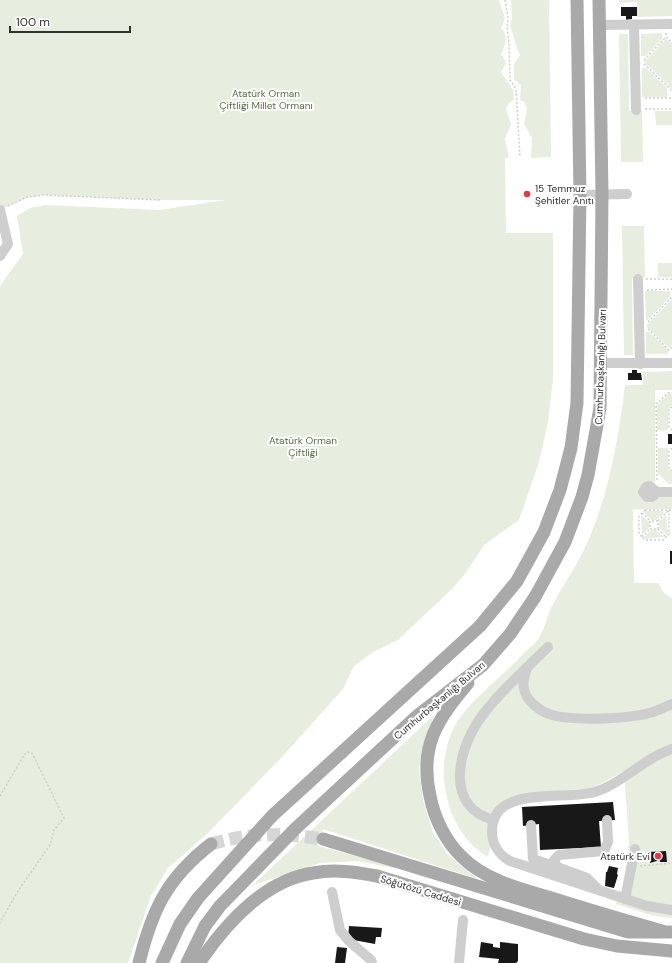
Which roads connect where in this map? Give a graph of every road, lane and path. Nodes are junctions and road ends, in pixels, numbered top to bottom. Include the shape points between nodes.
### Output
1 (505, 0) edge
2 (577, 0) edge
3 (600, 0) edge
4 (672, 24) edge
5 (600, 25) junction
6 (634, 25) junction
7 (672, 43) edge
8 (672, 91) edge
9 (635, 98) junction
10 (672, 98) edge
11 (672, 109) edge
12 (636, 110) joint
13 (520, 158) dead end
14 (602, 194) junction
15 (626, 194) dead end
16 (580, 195) junction
17 (160, 200) dead end
18 (0, 211) edge
19 (0, 256) edge
20 (638, 279) joint
21 (672, 279) edge
22 (672, 289) edge
23 (639, 290) junction
24 (672, 297) edge
25 (672, 347) edge
26 (601, 363) junction
27 (672, 363) edge
28 (640, 364) junction
29 (672, 393) edge
30 (672, 406) edge
31 (672, 430) edge
32 (672, 448) edge
33 (672, 471) edge
34 (657, 492) joint
35 (672, 492) edge
36 (669, 510) junction
37 (672, 510) edge
38 (642, 513) junction
39 (650, 521) junction
40 (658, 521) junction
41 (650, 529) junction
42 (658, 529) junction
43 (642, 537) junction
44 (666, 537) junction
45 (548, 647) dead end
46 (483, 665) junction
47 (527, 668) junction
48 (672, 704) edge
49 (672, 749) edge
50 (0, 796) edge
51 (494, 820) junction
52 (607, 820) dead end
53 (531, 825) dead end
54 (323, 839) tunnel mouth
55 (211, 844) tunnel mouth
56 (635, 849) dead end
57 (559, 854) junction
58 (531, 863) junction
59 (672, 863) edge
60 (631, 866) junction
61 (557, 867) junction
62 (600, 891) junction
63 (332, 892) dead end
64 (625, 899) junction
65 (672, 910) edge
66 (463, 920) dead end
67 (0, 923) edge
68 (667, 932) edge
69 (672, 951) edge
70 (139, 963) edge
71 (162, 963) edge
72 (187, 963) edge
73 (199, 963) edge
74 (372, 963) edge
75 (459, 963) edge

1 - 13 path via 510,80 516,89
2 - 16 main road
3 - 5 main road, Cumhurbaşkanlığı Bulvarı
4 - 6 lane
5 - 6 lane
5 - 14 main road, Cumhurbaşkanlığı Bulvarı
6 - 9 lane
7 - 8 path via 666,37 642,62
9 - 10 path
9 - 12 lane
11 - 12 path
14 - 15 lane
14 - 16 lane
14 - 26 main road, Cumhurbaşkanlığı Bulvarı
16 - 71 main road via 575,426 560,490 535,550 517,581 480,626 272,816 208,886 180,924
17 - 18 path via 43,195 27,197
18 - 19 lane via 8,244
20 - 21 path
20 - 23 lane
22 - 23 path
23 - 28 lane
24 - 25 path via 644,326 669,350
26 - 28 lane
26 - 46 main road, Cumhurbaşkanlığı Bulvarı via 598,430 574,520 556,561 524,616
27 - 28 lane
29 - 34 path via 668,393 656,404
30 - 31 path via 669,410 669,427
32 - 33 path via 669,450
34 - 35 lane
36 - 37 path
36 - 38 path via 645,510
36 - 40 path
36 - 44 path via 669,534
38 - 39 path
38 - 43 path via 639,516 639,534
39 - 40 path
39 - 41 path
40 - 42 path
41 - 42 path
41 - 43 path
42 - 44 path
43 - 44 path via 645,540 663,540
45 - 47 lane
46 - 68 main road via 445,711 435,728 426,760 431,802 438,823 449,841 462,857 500,882
46 - 72 main road, Cumhurbaşkanlığı Bulvarı via 417,716 295,829 220,906 204,926
47 - 48 lane via 524,691 535,707 551,715 623,717 650,713
47 - 51 lane via 480,719 469,738 462,764 460,780 464,799 474,812
49 - 51 lane via 606,788 581,795 512,801 503,807
50 - 67 path via 24,755 32,753 64,818 54,830 50,844
51 - 58 lane via 492,834 497,850 510,861
52 - 57 lane via 608,842 604,851
53 - 58 lane
54 - 68 main road, Söğütözü Caddesi via 628,932
55 - 70 main road via 176,875 162,897
56 - 60 lane
57 - 58 lane via 541,856
57 - 61 lane via 554,860
58 - 61 lane
58 - 62 lane
59 - 60 path
60 - 64 lane
61 - 62 lane via 587,878
62 - 64 lane
63 - 74 lane via 340,930 348,942
64 - 65 lane
66 - 75 lane
69 - 73 main road, Söğütözü Caddesi via 616,946 584,939 377,876 344,871 312,873 278,885 246,907 213,943

